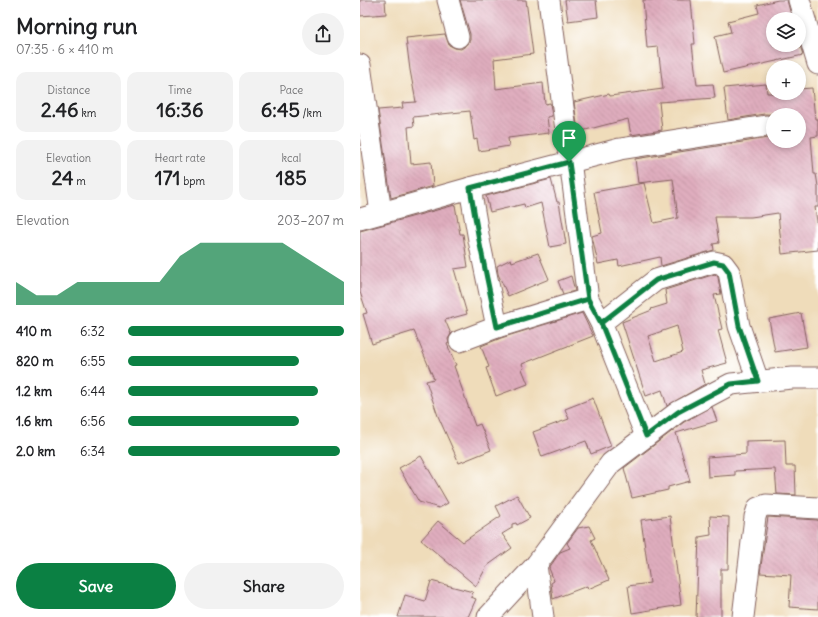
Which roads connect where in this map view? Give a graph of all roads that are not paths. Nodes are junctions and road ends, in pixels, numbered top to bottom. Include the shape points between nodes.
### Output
1 (448, 0) edge
2 (549, 0) edge
3 (799, 0) edge
4 (458, 38) dead end
5 (818, 64) edge
6 (360, 65) edge
7 (766, 126) dead end
8 (569, 162) junction
9 (470, 188) junction
10 (382, 213) junction
11 (360, 219) edge
12 (588, 299) junction
13 (601, 323) junction
14 (497, 327) junction
15 (460, 341) dead end
16 (818, 378) edge
17 (758, 381) junction
18 (646, 436) junction
19 (818, 508) edge
20 (536, 565) junction
21 (488, 617) edge
22 (543, 617) edge
23 (743, 617) edge

1 - 4 street
2 - 8 street
3 - 5 street
6 - 10 street
7 - 8 street via 620,149
8 - 9 street
8 - 12 street
9 - 10 street
9 - 14 street
10 - 11 street
12 - 13 street
12 - 14 street
13 - 17 street via 656,280 714,262 723,264 729,272 739,326
13 - 18 street
14 - 15 street
16 - 17 street
17 - 18 street via 731,384 678,412
18 - 20 street via 611,463
19 - 23 street via 766,505 758,508
20 - 21 street
20 - 22 street

